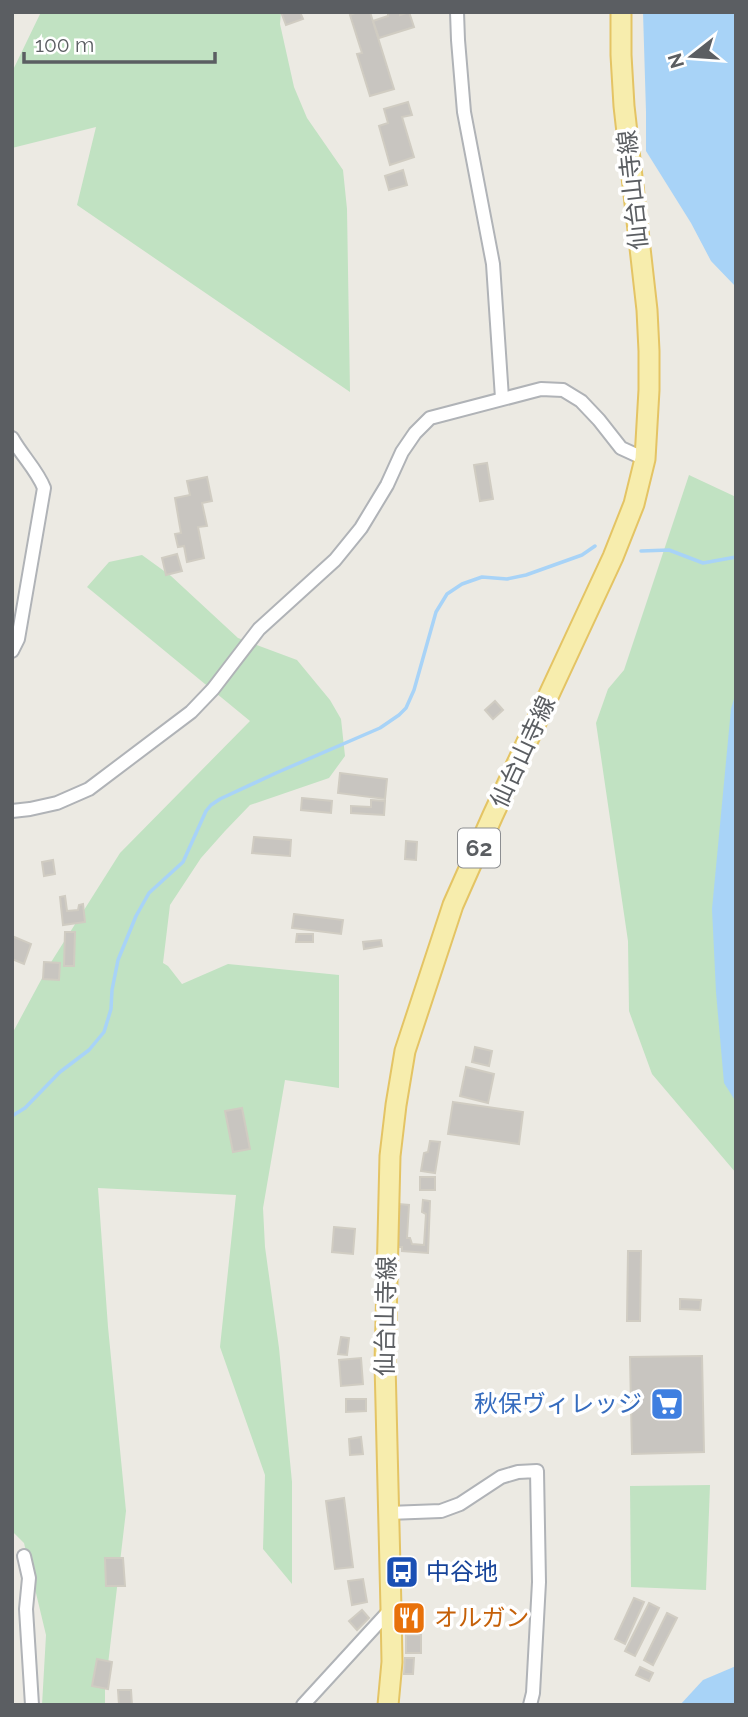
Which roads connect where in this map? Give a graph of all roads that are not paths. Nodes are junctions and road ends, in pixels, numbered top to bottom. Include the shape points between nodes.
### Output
1 (457, 12) edge
2 (621, 12) edge
3 (502, 398) junction
4 (12, 438) edge
5 (645, 459) junction
6 (12, 651) edge
7 (12, 811) edge
8 (388, 1513) junction
9 (24, 1556) dead end
10 (391, 1608) junction
11 (32, 1705) edge
12 (303, 1705) edge
13 (388, 1705) edge
14 (530, 1705) edge

1 - 3 street via 464,112 494,264
2 - 5 main road, 仙台山寺線 / 62 via 624,106 647,310
3 - 5 street via 541,389 563,390 581,401 621,448
3 - 7 street via 430,418 415,433 361,528 335,560 258,629 191,712 89,789 57,803
4 - 6 street via 44,488 18,639
5 - 8 main road, 仙台山寺線 / 62 via 634,504 613,557 453,905 405,1051 390,1156 385,1363
8 - 10 main road, 仙台山寺線 / 62
8 - 14 street via 441,1511 501,1477 537,1471 539,1581
9 - 11 street via 29,1578 26,1609
10 - 12 street
10 - 13 main road, 仙台山寺線 / 62

